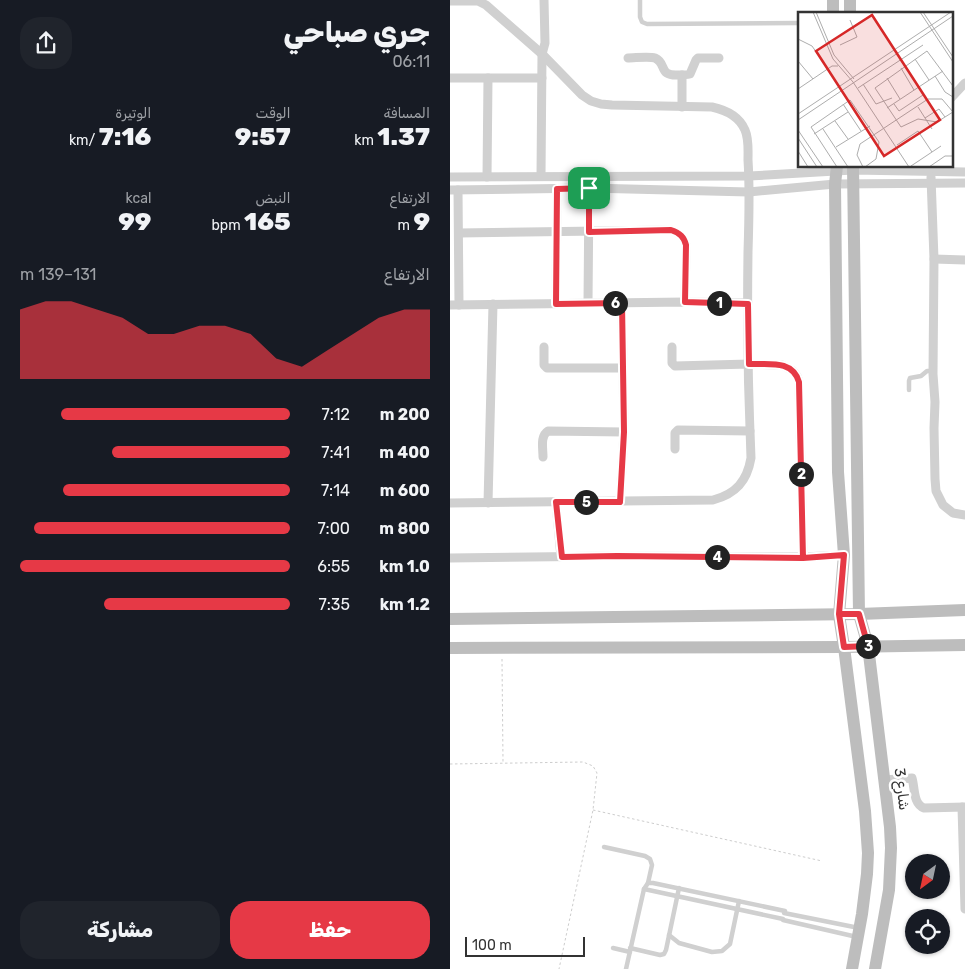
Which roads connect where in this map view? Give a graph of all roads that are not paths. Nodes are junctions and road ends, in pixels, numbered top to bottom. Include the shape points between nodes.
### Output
1 (544, 0) edge
2 (640, 0) edge
3 (450, 1) edge
4 (798, 23) edge
5 (542, 54) junction
6 (628, 58) dead end
7 (718, 58) dead end
8 (682, 75) junction
9 (450, 78) edge
10 (488, 78) junction
11 (542, 78) junction
12 (965, 83) edge
13 (952, 97) edge
14 (682, 106) junction
15 (837, 168) edge
16 (853, 168) edge
17 (930, 169) edge
18 (965, 172) edge
19 (542, 176) junction
20 (749, 176) junction
21 (450, 177) edge
22 (487, 177) junction
23 (931, 183) junction
24 (965, 183) edge
25 (835, 184) junction
26 (853, 184) junction
27 (589, 188) junction
28 (557, 189) junction
29 (454, 190) edge
30 (749, 192) junction
31 (557, 232) junction
32 (589, 232) junction
33 (459, 233) junction
34 (934, 259) junction
35 (965, 260) edge
36 (685, 302) junction
37 (588, 303) junction
38 (622, 303) junction
39 (493, 304) junction
40 (556, 304) junction
41 (748, 304) junction
42 (454, 305) edge
43 (544, 346) dead end
44 (672, 347) dead end
45 (749, 364) junction
46 (623, 368) junction
47 (933, 374) junction
48 (909, 390) dead end
49 (750, 431) junction
50 (624, 432) junction
51 (675, 449) dead end
52 (543, 457) dead end
53 (556, 502) junction
54 (620, 502) junction
55 (450, 503) edge
56 (488, 503) junction
57 (965, 515) edge
58 (844, 555) junction
59 (562, 557) junction
60 (450, 558) edge
61 (803, 558) junction
62 (965, 610) edge
63 (839, 614) junction
64 (859, 614) junction
65 (450, 618) edge
66 (965, 645) edge
67 (868, 646) junction
68 (844, 647) junction
69 (450, 648) edge
70 (884, 780) junction
71 (888, 807) junction
72 (963, 807) edge
73 (864, 811) junction
74 (604, 847) dead end
75 (648, 882) junction
76 (679, 888) junction
77 (644, 889) junction
78 (677, 896) junction
79 (739, 901) junction
80 (965, 908) edge
81 (738, 909) junction
82 (784, 916) junction
83 (859, 932) junction
84 (669, 935) junction
85 (613, 948) dead end
86 (630, 950) junction
87 (626, 969) edge
88 (852, 969) edge
89 (875, 969) edge

1 - 5 street via 545,43
2 - 4 lane via 640,16 647,24
3 - 5 street via 478,1 486,5
5 - 11 street
5 - 14 street via 591,101 612,105
6 - 8 street via 655,58 669,75
7 - 8 street via 698,58 690,74
8 - 14 street
9 - 10 street
10 - 11 street
10 - 22 street
11 - 19 street
12 - 13 street
14 - 20 street via 722,109 738,120 747,137
15 - 16 street
15 - 20 street
15 - 25 street
16 - 17 street
16 - 26 street, شارع 3
17 - 18 street
17 - 23 street
19 - 20 street
19 - 22 street
20 - 30 street
21 - 22 street
23 - 24 street
23 - 26 street
23 - 34 street
25 - 26 street
25 - 30 street
25 - 58 street via 838,472
26 - 64 street, شارع 3
27 - 28 street
27 - 30 street
27 - 32 street
28 - 29 street
28 - 31 street
29 - 33 street
30 - 41 street
31 - 32 street
31 - 33 street
31 - 40 street
32 - 36 street via 677,232 686,245
32 - 37 street
33 - 42 street
34 - 35 street
34 - 47 street
36 - 38 street
36 - 41 street
37 - 38 street
37 - 40 street
38 - 46 street
39 - 40 street
39 - 42 street
39 - 56 street
41 - 45 street
43 - 46 street via 544,365 547,368
44 - 45 street via 675,366
45 - 49 street
45 - 61 street via 782,365 793,371 799,382
46 - 50 street
47 - 48 lane via 927,371 910,378
47 - 57 street via 936,490 948,510
49 - 51 street via 678,430
49 - 54 street via 750,467 742,482 729,494 713,500
50 - 52 street via 548,431 543,437
50 - 54 street
53 - 54 street
53 - 56 street
53 - 59 street
55 - 56 street
58 - 61 street
58 - 63 street
59 - 60 street
59 - 61 street
62 - 64 street
63 - 64 street
63 - 65 street
63 - 68 street
64 - 67 street, شارع 3
66 - 67 street
67 - 68 street
67 - 70 street, شارع 3
68 - 69 street
68 - 73 street
70 - 71 street, شارع 3
70 - 72 street via 912,778 917,803 924,808
71 - 73 street
71 - 89 street, شارع 3 via 891,869
72 - 80 street
73 - 83 street via 867,874
74 - 75 lane via 650,859 652,865
75 - 76 lane
75 - 77 lane
76 - 78 lane
76 - 79 lane
77 - 78 lane
77 - 86 lane
78 - 81 lane
78 - 84 lane
79 - 81 lane
79 - 82 lane
81 - 82 lane
81 - 84 lane via 730,944 722,951 712,952 679,944
82 - 83 lane
82 - 83 lane
83 - 88 street
84 - 86 lane via 664,954
85 - 86 lane
86 - 87 lane

